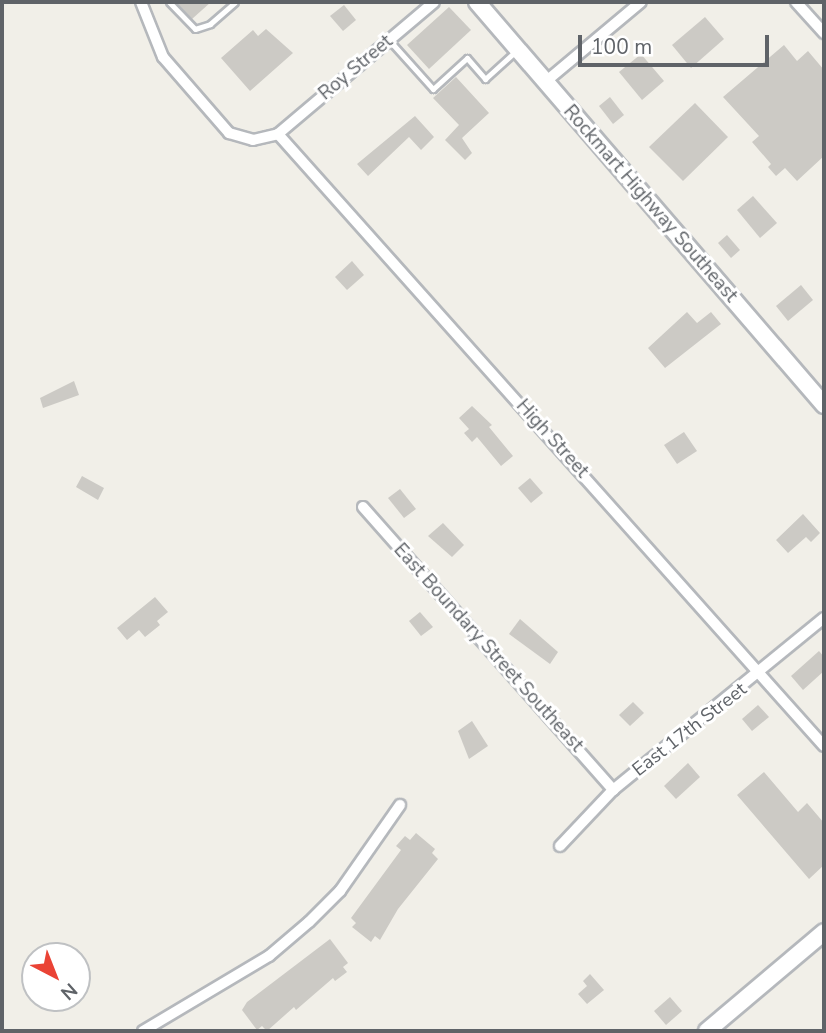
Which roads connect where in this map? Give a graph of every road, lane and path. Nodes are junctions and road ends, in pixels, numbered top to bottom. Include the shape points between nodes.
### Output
1 (141, 2) edge
2 (169, 2) edge
3 (235, 2) edge
4 (434, 2) edge
5 (477, 2) edge
6 (641, 2) edge
7 (796, 2) edge
8 (824, 33) edge
9 (389, 40) junction
10 (517, 50) junction
11 (544, 83) junction
12 (278, 134) junction
13 (822, 398) edge
14 (363, 507) dead end
15 (824, 618) edge
16 (761, 673) junction
17 (824, 746) edge
18 (613, 790) junction
19 (400, 805) dead end
20 (560, 846) dead end
21 (824, 932) edge
22 (143, 1031) edge
23 (707, 1031) edge

1 - 12 street via 163,57 229,132 253,140
2 - 3 lane via 195,29 210,24
4 - 9 street, Roy Street
5 - 10 main road, Rockmart Highway Southeast
6 - 11 street
7 - 8 street
9 - 10 lane via 433,89 467,58 485,79
9 - 12 street, Roy Street
10 - 11 main road, Rockmart Highway Southeast
11 - 13 main road, Rockmart Highway Southeast
12 - 16 street, High Street
14 - 18 street, East Boundary Street Southeast
15 - 16 street, East 17th Street
16 - 17 street, High Street
16 - 18 street, East 17th Street
18 - 20 street, East 17th Street
19 - 22 street via 340,891 309,922 269,956
21 - 23 main road

